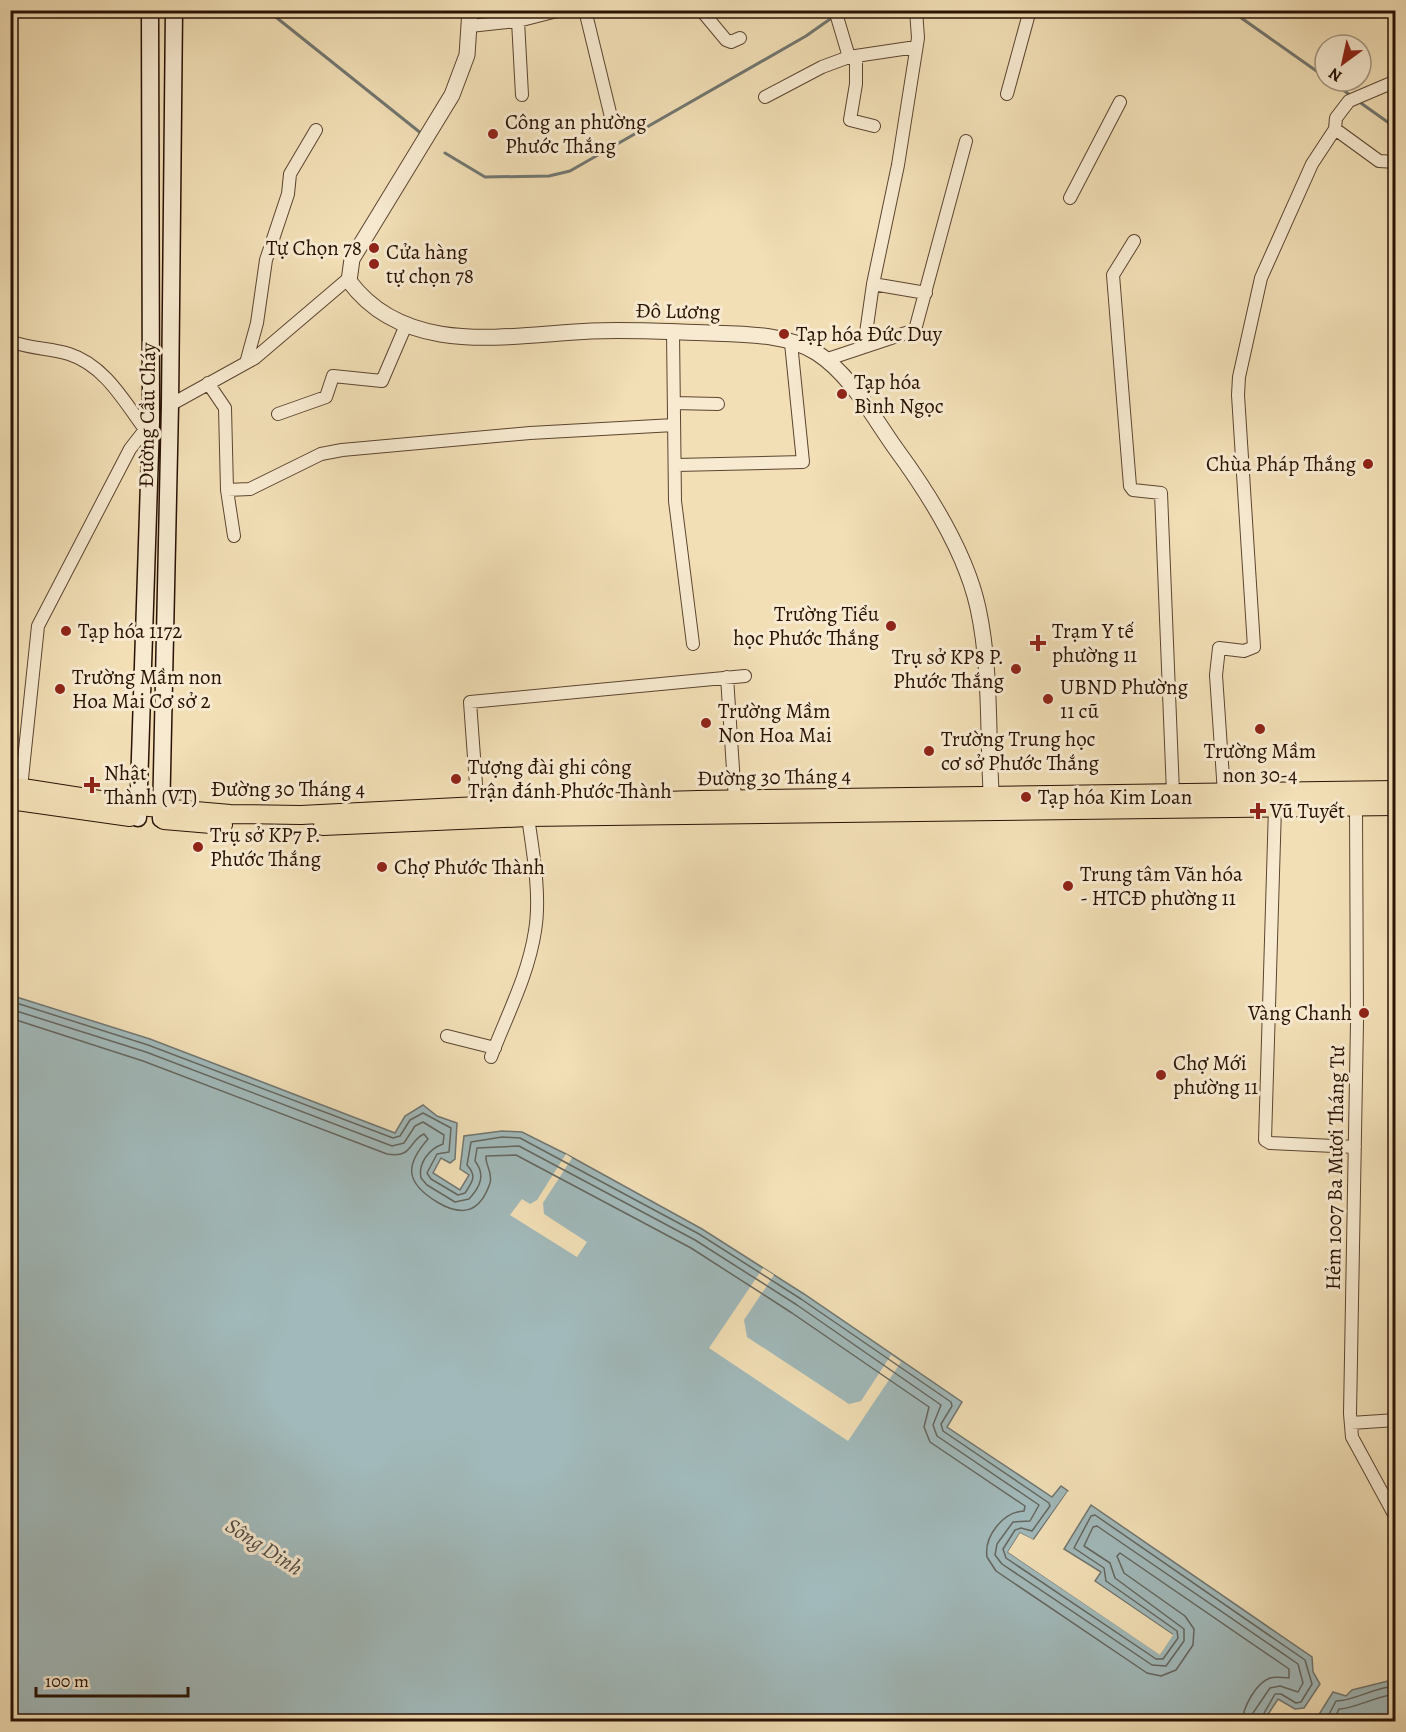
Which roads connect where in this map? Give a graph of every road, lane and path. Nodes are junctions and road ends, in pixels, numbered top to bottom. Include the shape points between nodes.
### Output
1 (150, 10) edge
2 (174, 10) edge
3 (470, 10) edge
4 (561, 10) edge
5 (585, 10) edge
6 (701, 10) edge
7 (835, 10) edge
8 (916, 10) edge
9 (1030, 10) edge
10 (518, 21) junction
11 (470, 26) junction
12 (740, 38) dead end
13 (916, 47) junction
14 (852, 56) junction
15 (1395, 81) edge
16 (1007, 94) dead end
17 (522, 95) dead end
18 (765, 97) dead end
19 (1120, 102) dead end
20 (612, 121) dead end
21 (874, 126) dead end
22 (1335, 129) junction
23 (316, 130) dead end
24 (966, 141) dead end
25 (1395, 162) edge
26 (1070, 198) dead end
27 (1134, 242) dead end
28 (349, 278) junction
29 (873, 284) junction
30 (926, 293) junction
31 (151, 302) junction
32 (171, 302) junction
33 (406, 325) junction
34 (673, 332) junction
35 (10, 341) edge
36 (791, 343) junction
37 (864, 347) junction
38 (825, 360) junction
39 (246, 363) junction
40 (208, 383) junction
41 (674, 403) junction
42 (718, 404) dead end
43 (171, 405) junction
44 (278, 414) dead end
45 (147, 425) junction
46 (674, 425) junction
47 (676, 465) junction
48 (227, 490) junction
49 (234, 536) dead end
50 (693, 644) dead end
51 (745, 676) dead end
52 (727, 677) junction
53 (1395, 790) edge
54 (14, 791) edge
55 (1173, 793) junction
56 (1224, 793) junction
57 (735, 800) junction
58 (992, 802) junction
59 (1395, 806) edge
60 (1275, 807) junction
61 (697, 808) junction
62 (1356, 808) junction
63 (527, 811) junction
64 (138, 812) junction
65 (479, 813) junction
66 (161, 814) junction
67 (447, 1036) dead end
68 (1354, 1147) junction
69 (1395, 1420) edge
70 (1351, 1424) junction
71 (1395, 1518) edge

1 - 31 main road, Đường Cầu Cháy
2 - 32 main road, Đường Cầu Cháy
3 - 11 street
4 - 10 street
5 - 20 street
6 - 12 street via 726,40
7 - 14 street
8 - 13 street
9 - 16 street
10 - 11 street
10 - 17 street
11 - 28 street via 467,55 452,95 352,260
13 - 14 street
13 - 29 street via 898,165
14 - 18 street
14 - 21 street via 856,84 850,120
15 - 22 street via 1349,101 1336,118
19 - 26 street
22 - 25 street via 1378,161
22 - 56 street via 1312,164 1261,278 1239,377 1254,647 1244,651 1219,648 1216,675
23 - 39 street via 290,174 288,194 266,260 257,323
24 - 30 street
27 - 55 street via 1113,275 1130,486 1133,490 1161,493
28 - 33 street, Đô Lương via 359,295
28 - 39 street
29 - 30 street
29 - 37 street
30 - 37 street via 915,330
31 - 32 main road
31 - 45 main road, Đường Cầu Cháy
32 - 43 main road, Đường Cầu Cháy
33 - 34 street, Đô Lương via 452,336 498,338 592,331
33 - 44 street via 382,381 333,376 326,397
34 - 36 street, Đô Lương via 737,334
34 - 41 street
35 - 45 street via 27,348 71,354 88,363 105,376
36 - 38 street, Đô Lương
36 - 47 street via 803,462
37 - 38 street
38 - 58 street, Đô Lương via 855,391 933,503 974,591 984,654
39 - 40 street
40 - 43 street
40 - 48 street via 225,408
41 - 42 street
41 - 46 street
43 - 66 main road, Đường Cầu Cháy
45 - 54 street via 130,449 38,626
45 - 64 main road, Đường Cầu Cháy
46 - 47 street
46 - 48 street via 342,450 321,454 250,489
47 - 50 street via 675,501
48 - 49 street
51 - 52 street
52 - 57 street
52 - 65 street via 470,702
53 - 56 main road, Đường 30 Tháng 4
54 - 64 main road, Đường 30 Tháng 4
55 - 56 main road, Đường 30 Tháng 4
55 - 58 main road, Đường 30 Tháng 4
57 - 58 main road, Đường 30 Tháng 4
57 - 61 main road, Đường 30 Tháng 4
58 - 60 main road, Đường 30 Tháng 4
58 - 61 main road, Đường 30 Tháng 4
59 - 62 main road, Đường 30 Tháng 4
60 - 62 main road, Đường 30 Tháng 4
60 - 68 street via 1265,1140
61 - 63 main road, Đường 30 Tháng 4
62 - 68 street, Hẻm 1007 Ba Mươi Tháng Tư
63 - 65 main road, Đường 30 Tháng 4
63 - 67 street via 535,871 536,929 517,995 493,1053
64 - 66 main road, Đường 30 Tháng 4
65 - 66 main road, Đường 30 Tháng 4 via 388,818 370,826 224,825
68 - 70 street, Hẻm 1007 Ba Mươi Tháng Tư
69 - 70 street
70 - 71 street, Hẻm 1007 Ba Mươi Tháng Tư via 1352,1437

